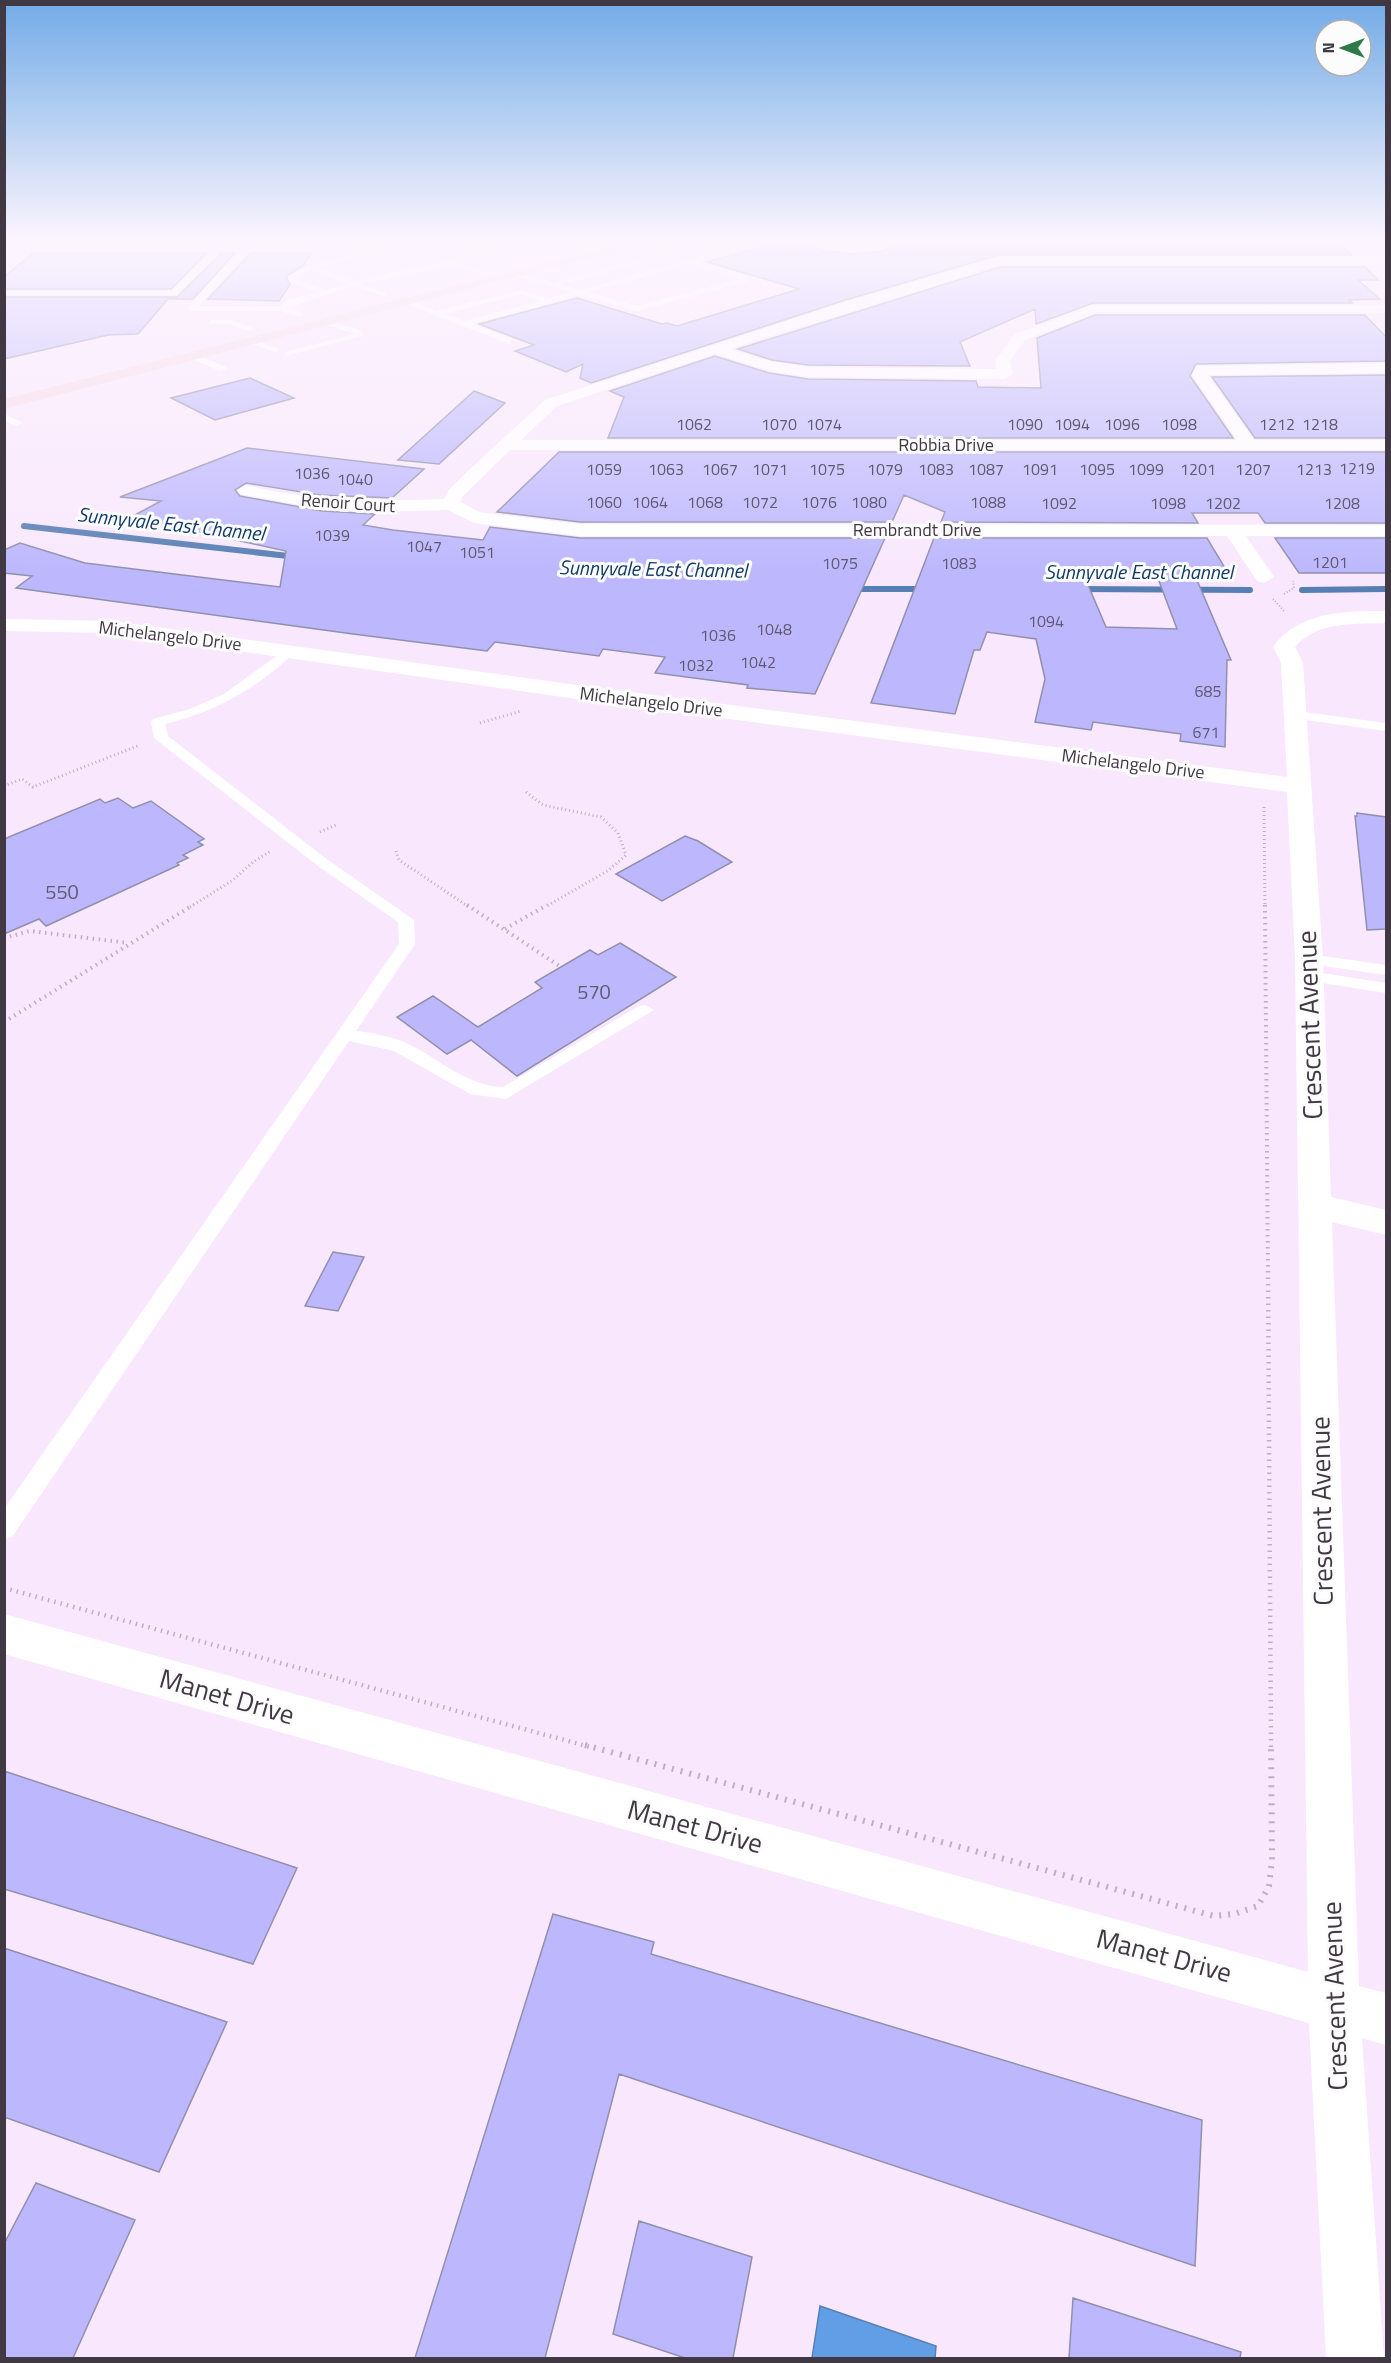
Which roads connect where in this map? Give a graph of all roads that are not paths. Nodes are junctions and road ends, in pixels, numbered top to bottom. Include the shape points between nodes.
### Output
1 (176, 351) edge
2 (206, 351) edge
3 (298, 351) edge
4 (707, 351) edge
5 (721, 351) edge
6 (1010, 351) edge
7 (288, 354) dead end
8 (193, 356) junction
9 (1386, 368) edge
10 (223, 369) dead end
11 (4, 389) edge
12 (4, 404) edge
13 (4, 417) edge
14 (17, 423) dead end
15 (506, 445) junction
16 (1249, 445) junction
17 (1386, 445) edge
18 (246, 490) dead end
19 (451, 504) junction
20 (1233, 531) junction
21 (1386, 531) edge
22 (1264, 577) dead end
23 (1386, 617) edge
24 (4, 625) edge
25 (1325, 629) junction
26 (1386, 629) edge
27 (289, 651) junction
28 (1296, 715) junction
29 (1386, 727) edge
30 (1298, 786) junction
31 (1309, 967) junction
32 (1386, 970) edge
33 (1386, 988) edge
34 (645, 1010) dead end
35 (345, 1035) junction
36 (1316, 1206) junction
37 (1386, 1222) edge
38 (4, 1528) edge
39 (4, 1635) edge
40 (1334, 2003) junction
41 (1386, 2019) edge
42 (1355, 2358) edge

1 - 11 main road
2 - 8 main road
3 - 7 lane
4 - 15 street via 552,403
5 - 6 street via 770,366 808,372 1005,374 1002,361
8 - 10 lane
8 - 12 main road
9 - 16 street via 1201,369 1200,375
13 - 14 lane
15 - 16 street, Robbia Drive
15 - 19 street via 454,495
16 - 17 street, Robbia Drive
18 - 19 street, Renoir Court via 376,508
19 - 20 street, Rembrandt Drive via 474,517 580,530
20 - 21 street, Rembrandt Drive
20 - 22 street
23 - 25 street via 1350,619
24 - 27 street, Michelangelo Drive via 112,627
25 - 26 street
25 - 28 street, Crescent Avenue via 1292,663
27 - 30 street, Michelangelo Drive
27 - 35 lane via 231,697 186,716 158,722 161,738 406,920 407,944
28 - 29 lane
28 - 30 street, Crescent Avenue
30 - 31 street, Crescent Avenue
31 - 32 lane
31 - 33 lane
31 - 36 street, Crescent Avenue
34 - 35 lane via 506,1093 489,1095 453,1079 401,1047
35 - 38 lane
36 - 37 street
36 - 40 street, Crescent Avenue
39 - 40 street, Manet Drive
40 - 41 street, Manet Drive
40 - 42 street, Crescent Avenue

